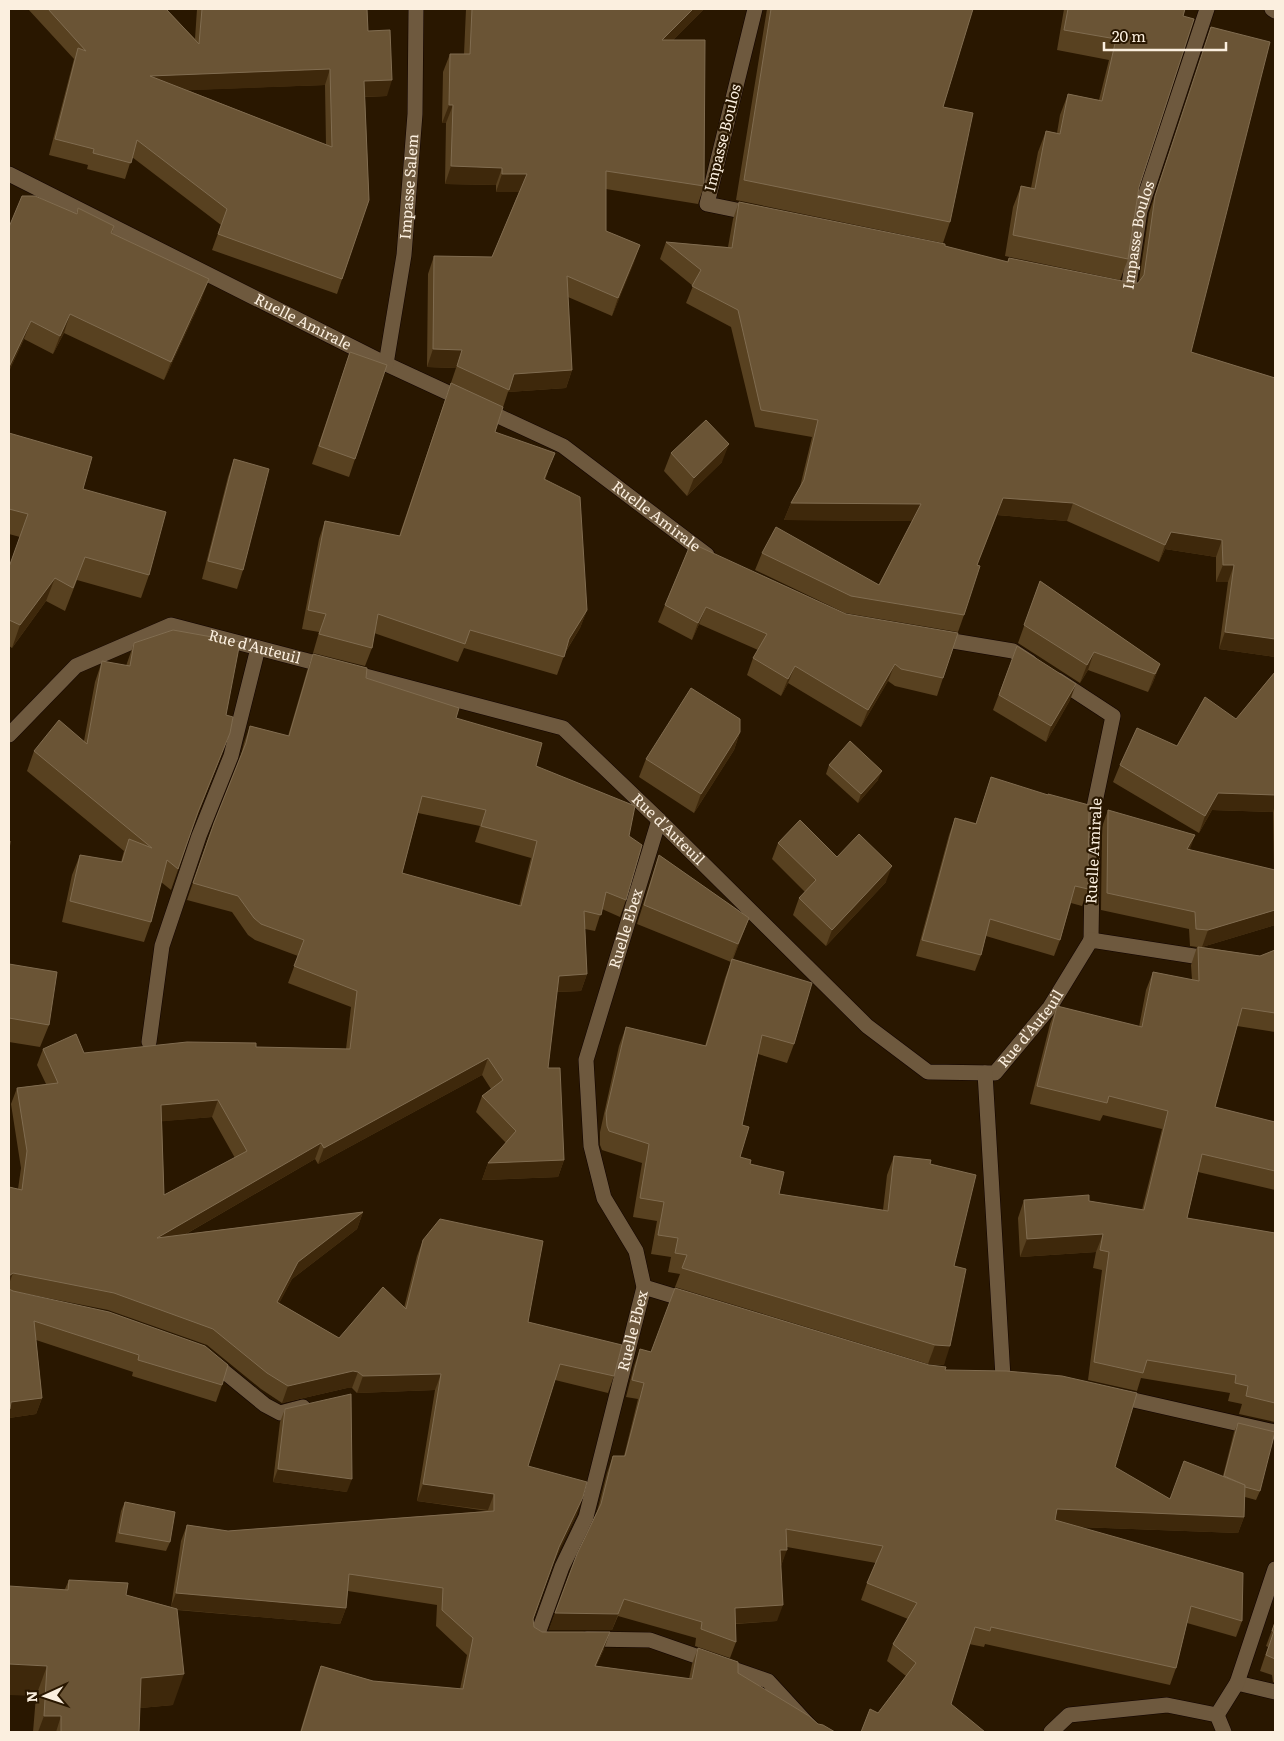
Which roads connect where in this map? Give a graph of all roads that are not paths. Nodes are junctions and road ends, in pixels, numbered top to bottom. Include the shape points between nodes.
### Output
1 (416, 9) edge
2 (754, 9) edge
3 (1207, 9) edge
4 (1272, 9) edge
5 (1275, 11) edge
6 (9, 174) edge
7 (774, 218) edge
8 (1100, 285) edge
9 (386, 364) junction
10 (716, 562) edge
11 (918, 635) edge
12 (258, 648) junction
13 (9, 735) edge
14 (659, 820) junction
15 (1091, 940) junction
16 (1225, 961) edge
17 (149, 1042) dead end
18 (985, 1073) junction
19 (644, 1287) junction
20 (700, 1304) edge
21 (195, 1351) edge
22 (984, 1376) edge
23 (1003, 1378) junction
24 (1020, 1379) edge
25 (1102, 1393) edge
26 (314, 1405) edge
27 (1275, 1432) edge
28 (1275, 1569) edge
29 (1237, 1683) junction
30 (1275, 1692) edge
31 (1217, 1715) junction
32 (815, 1732) edge
33 (1051, 1732) edge
34 (1224, 1732) edge

1 - 9 street, Impasse Salem via 415,114 405,236
2 - 7 street, Impasse Boulos via 707,204
3 - 8 street, Impasse Boulos via 1140,211 1128,291
4 - 5 street
6 - 9 street, Ruelle Amirale
9 - 10 street, Ruelle Amirale via 563,446
11 - 15 street, Ruelle Amirale via 1013,651 1113,716 1093,812
12 - 13 street, Rue d'Auteuil via 171,625 76,666
12 - 14 street, Rue d'Auteuil via 563,728
12 - 17 street via 231,756 199,836 162,946
14 - 18 street, Rue d'Auteuil via 867,1026 928,1072
14 - 19 street, Ruelle Ebex via 586,1060 591,1146 604,1198 636,1251
15 - 16 street
15 - 18 street, Rue d'Auteuil via 1050,1007 994,1073
18 - 23 street
19 - 20 street
19 - 32 street, Ruelle Ebex via 586,1518 562,1567 536,1639 650,1640 768,1681
21 - 26 street via 204,1354 265,1405 280,1413
22 - 23 street
23 - 24 street
25 - 27 street
28 - 29 street
29 - 30 street
29 - 31 street
31 - 33 street via 1167,1705 1069,1715
31 - 34 street

